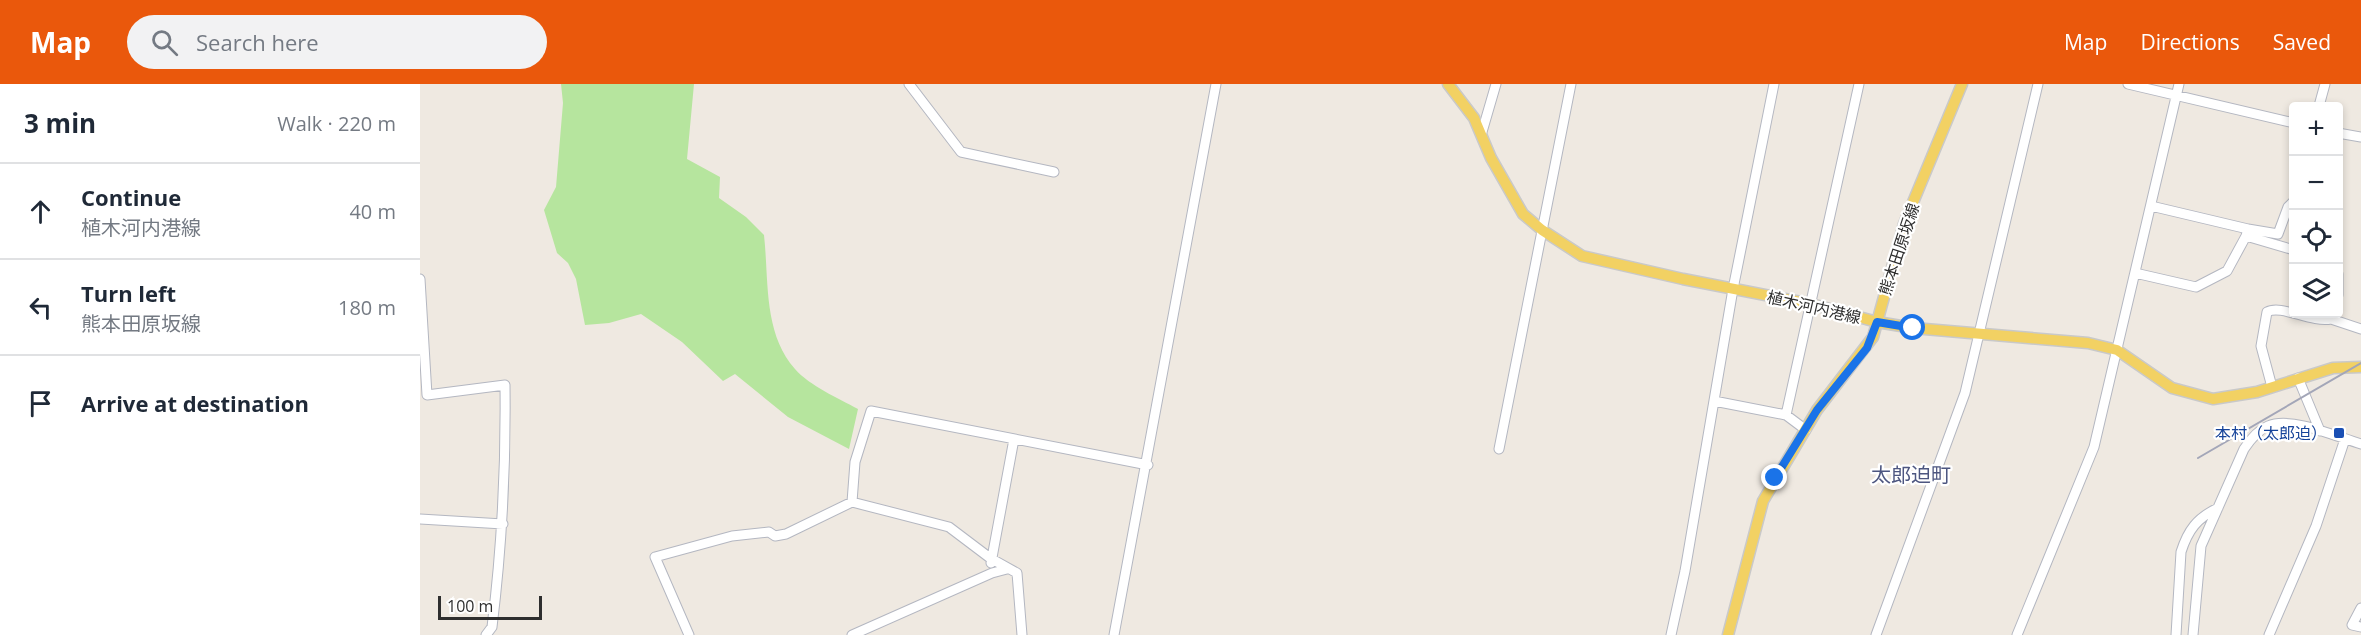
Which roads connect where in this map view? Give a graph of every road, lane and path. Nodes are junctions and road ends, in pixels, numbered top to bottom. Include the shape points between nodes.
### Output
1 (909, 84) edge
2 (1216, 84) edge
3 (1448, 84) edge
4 (1496, 84) edge
5 (1571, 84) edge
6 (1774, 84) edge
7 (1859, 84) edge
8 (1962, 84) edge
9 (2038, 84) edge
10 (2128, 84) edge
11 (2180, 84) edge
12 (2325, 84) edge
13 (2177, 95) junction
14 (2320, 102) edge
15 (2289, 122) edge
16 (1482, 132) junction
17 (2343, 134) edge
18 (2361, 137) edge
19 (1054, 172) dead end
20 (2151, 206) junction
21 (2289, 206) edge
22 (1542, 230) junction
23 (2247, 232) junction
24 (2289, 248) edge
25 (2135, 273) junction
26 (420, 279) edge
27 (1733, 289) junction
28 (1811, 304) junction
29 (2289, 314) edge
30 (2306, 318) edge
31 (2323, 318) edge
32 (2336, 318) edge
33 (1877, 322) junction
34 (2361, 330) edge
35 (1979, 333) junction
36 (2117, 350) junction
37 (2361, 367) edge
38 (2298, 378) junction
39 (2272, 387) junction
40 (1713, 401) junction
41 (1786, 415) junction
42 (1806, 430) junction
43 (2320, 431) junction
44 (1014, 439) junction
45 (2344, 439) junction
46 (2361, 444) edge
47 (1499, 449) dead end
48 (1148, 465) junction
49 (852, 502) junction
50 (2218, 508) junction
51 (420, 519) edge
52 (503, 524) junction
53 (990, 558) junction
54 (1007, 569) junction
55 (992, 573) junction
56 (2361, 608) edge
57 (2361, 627) edge
58 (486, 635) edge
59 (689, 635) edge
60 (852, 635) edge
61 (1022, 635) edge
62 (1114, 635) edge
63 (1671, 635) edge
64 (1728, 635) edge
65 (1876, 635) edge
66 (2017, 635) edge
67 (2176, 635) edge
68 (2193, 635) edge
69 (2269, 635) edge

1 - 19 street via 962,152
2 - 48 street
3 - 16 main road, 植木河内港線
4 - 16 street
5 - 22 street
6 - 27 street
7 - 28 street
8 - 33 main road, 熊本田原坂線 via 1904,224
9 - 35 street
10 - 13 street
11 - 13 street
12 - 14 street
13 - 15 street
13 - 20 street
16 - 22 main road, 植木河内港線 via 1491,158 1523,214
17 - 18 street
20 - 23 street
20 - 25 street
21 - 23 street via 2278,234
22 - 27 main road, 植木河内港線 via 1567,248 1601,261
22 - 47 street
23 - 24 street
23 - 25 street via 2227,271 2196,287
25 - 36 street
26 - 52 street via 427,395 505,385
27 - 28 main road, 植木河内港線
27 - 40 street
28 - 33 main road, 植木河内港線
28 - 41 street
29 - 39 street via 2267,312 2261,346
30 - 31 street
32 - 34 street
33 - 35 main road, 植木河内港線
33 - 42 main road, 熊本田原坂線 via 1867,348 1817,410
35 - 36 main road, 植木河内港線 via 2088,343
35 - 65 street via 1965,393
36 - 39 main road, 植木河内港線 via 2172,388 2193,395 2234,398
36 - 66 street via 2094,447
37 - 38 main road, 植木河内港線 via 2332,368
38 - 39 main road, 植木河内港線
38 - 43 street
40 - 41 street
40 - 63 street
41 - 42 street
42 - 64 main road, 熊本田原坂線 via 1763,501
43 - 45 street
43 - 50 street via 2281,424 2268,426 2252,437
44 - 48 street
44 - 49 street via 871,411 855,462
44 - 53 street
45 - 46 street
45 - 69 street via 2316,526
48 - 62 street
49 - 53 street via 948,527
49 - 59 street via 786,534 732,536 655,557
50 - 67 street via 2203,515 2184,540
50 - 68 street via 2198,560
51 - 52 street
52 - 58 street via 492,627
53 - 54 street
53 - 55 street
54 - 55 street
54 - 61 street via 1017,573
55 - 60 street
56 - 57 street via 2352,625

